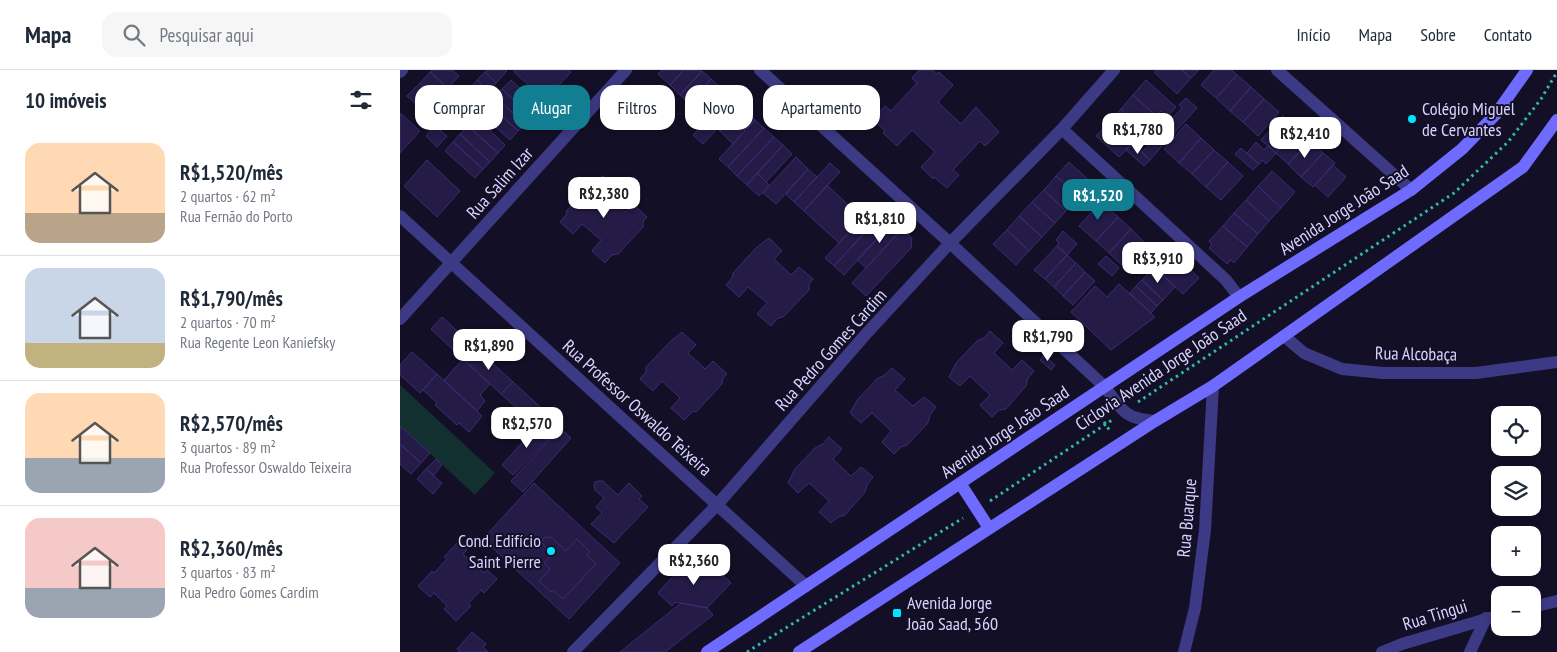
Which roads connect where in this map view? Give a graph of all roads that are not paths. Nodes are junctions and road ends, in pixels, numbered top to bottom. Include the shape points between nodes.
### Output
1 (626, 70) edge
2 (760, 70) edge
3 (1114, 70) edge
4 (1277, 70) edge
5 (1527, 70) edge
6 (1557, 120) edge
7 (1062, 129) junction
8 (1411, 190) junction
9 (400, 216) edge
10 (950, 243) junction
11 (451, 263) junction
12 (1239, 297) junction
13 (400, 319) edge
14 (1284, 336) junction
15 (1557, 362) edge
16 (1213, 386) junction
17 (1105, 387) junction
18 (1155, 421) junction
19 (960, 484) junction
20 (717, 505) junction
21 (989, 528) junction
22 (806, 586) junction
23 (1557, 601) edge
24 (1541, 605) edge
25 (1491, 617) edge
26 (1486, 618) junction
27 (573, 652) edge
28 (707, 652) edge
29 (799, 652) edge
30 (1184, 652) edge
31 (1382, 652) edge
32 (1470, 652) edge

1 - 11 street, Rua Salim Izar
2 - 10 street
3 - 7 street, Rua Pedro Gomes Cardim
4 - 8 street
5 - 8 main road, Avenida Jorge João Saad via 1496,114 1462,149
6 - 14 main road via 1522,167
7 - 10 street, Rua Pedro Gomes Cardim
7 - 12 street via 1226,280
8 - 12 main road, Avenida Jorge João Saad
9 - 11 street, Rua Professor Oswaldo Teixeira
10 - 17 street
10 - 20 street, Rua Pedro Gomes Cardim
11 - 13 street, Rua Salim Izar
11 - 20 street, Rua Professor Oswaldo Teixeira
12 - 17 main road, Avenida Jorge João Saad
14 - 15 street, Rua Alcobaça via 1304,353 1342,369 1383,373 1476,372
14 - 16 main road
16 - 18 main road
16 - 30 street, Rua Buarque via 1205,530 1196,608
17 - 18 street via 1124,412 1139,420
17 - 19 main road, Avenida Jorge João Saad
18 - 21 main road
19 - 21 main road
19 - 22 main road, Avenida Jorge João Saad
20 - 22 street, Rua Professor Oswaldo Teixeira
20 - 27 street, Rua Pedro Gomes Cardim
21 - 29 main road
22 - 28 main road, Avenida Jorge João Saad
23 - 24 street
25 - 26 street, Rua Tingui
26 - 31 street, Rua Tingui
26 - 32 street

